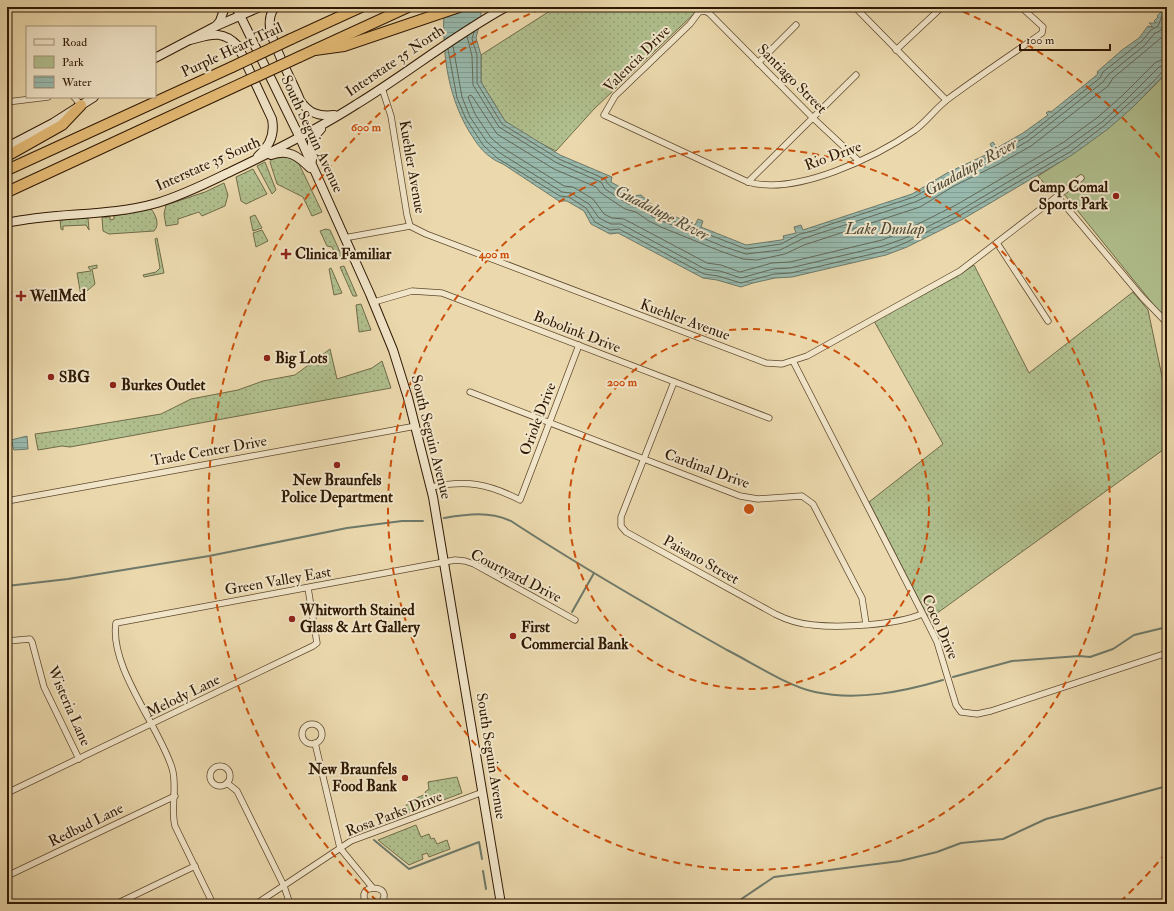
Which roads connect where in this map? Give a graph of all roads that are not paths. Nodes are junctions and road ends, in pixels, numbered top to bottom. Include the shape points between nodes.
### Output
1 (226, 7) edge
2 (236, 7) edge
3 (260, 7) edge
4 (275, 7) edge
5 (361, 7) edge
6 (459, 7) edge
7 (506, 7) edge
8 (855, 7) edge
9 (942, 7) edge
10 (1021, 7) edge
11 (405, 8) edge
12 (709, 13) joint
13 (240, 16) junction
14 (796, 25) dead end
15 (214, 27) junction
16 (190, 40) junction
17 (315, 50) junction
18 (896, 50) junction
19 (156, 57) edge
20 (758, 63) junction
21 (856, 75) dead end
22 (382, 88) junction
23 (40, 98) edge
24 (75, 98) edge
25 (92, 98) edge
26 (946, 100) junction
27 (7, 102) edge
28 (81, 105) junction
29 (338, 115) junction
30 (604, 115) joint
31 (813, 118) junction
32 (300, 138) junction
33 (7, 147) edge
34 (7, 156) edge
35 (252, 161) junction
36 (860, 161) junction
37 (7, 170) edge
38 (313, 170) junction
39 (1081, 178) dead end
40 (748, 182) junction
41 (8, 191) edge
42 (1057, 196) junction
43 (7, 223) edge
44 (410, 226) junction
45 (344, 238) junction
46 (997, 243) junction
47 (374, 302) junction
48 (1048, 321) dead end
49 (1167, 323) edge
50 (579, 345) junction
51 (792, 361) junction
52 (674, 382) junction
53 (470, 392) dead end
54 (769, 418) dead end
55 (549, 423) junction
56 (416, 426) junction
57 (644, 459) junction
58 (431, 487) junction
59 (7, 501) edge
60 (444, 562) junction
61 (308, 588) junction
62 (922, 614) junction
63 (576, 620) dead end
64 (866, 624) junction
65 (7, 641) edge
66 (1167, 653) edge
67 (152, 724) junction
68 (315, 744) dead end
69 (79, 759) junction
70 (227, 783) dead end
71 (483, 792) junction
72 (7, 793) edge
73 (175, 796) junction
74 (340, 848) junction
75 (195, 866) junction
76 (7, 876) edge
77 (284, 886) junction
78 (372, 887) junction
79 (128, 902) edge
80 (116, 904) edge
81 (213, 904) edge
82 (256, 904) edge
83 (290, 904) edge
84 (368, 904) edge
85 (380, 904) edge
86 (502, 904) edge

1 - 15 main road via 220,21
2 - 13 main road, South Seguin Avenue
3 - 13 main road
4 - 29 main road via 271,12 271,35 304,106 320,116
5 - 37 highway, Purple Heart Trail, bridge
6 - 17 highway via 344,46
7 - 22 main road, Interstate 35 North via 451,40
8 - 18 street
9 - 18 street
10 - 26 street, Rio Drive via 1044,29 1042,33
11 - 17 highway
12 - 20 street, Santiago Street
12 - 30 street, Valencia Drive via 699,12 690,24 615,96
13 - 15 main road
13 - 32 main road, South Seguin Avenue
14 - 20 street
15 - 16 main road
16 - 19 main road
16 - 35 main road via 210,35 225,36 234,41 243,54 274,128 268,145
17 - 41 highway, bridge
18 - 26 street
20 - 31 street, Santiago Street
21 - 31 street
22 - 29 main road, Interstate 35 North
22 - 44 street, Kuehler Avenue via 391,116
23 - 27 street
24 - 28 street
25 - 28 main road
26 - 36 street, Rio Drive via 917,129
28 - 33 main road
28 - 34 highway via 62,125
29 - 32 main road, Interstate 35 North
29 - 38 main road via 312,139
30 - 40 street, Rio Drive
31 - 36 street, Santiago Street
31 - 40 street
32 - 35 main road, Interstate 35 South
32 - 38 main road, South Seguin Avenue
35 - 38 main road via 288,153 298,157
35 - 43 main road, Interstate 35 South via 157,203 123,210 45,216
36 - 40 street, Rio Drive via 797,182 769,185
38 - 45 main road, South Seguin Avenue
39 - 42 street, Kuehler Avenue
42 - 46 street, Kuehler Avenue
42 - 49 street
44 - 45 street
44 - 51 street, Kuehler Avenue via 766,363 782,364
45 - 47 main road, South Seguin Avenue
46 - 48 street
46 - 51 street, Kuehler Avenue via 952,276 808,356
47 - 50 street, Bobolink Drive via 408,292 436,292
47 - 56 main road, South Seguin Avenue via 398,364
50 - 52 street, Bobolink Drive
50 - 55 street, Oriole Drive
51 - 62 street, Coco Drive
52 - 54 street, Bobolink Drive
52 - 57 street, Paisano Street
53 - 55 street, Cardinal Drive
55 - 57 street, Cardinal Drive
55 - 58 street, Oriole Drive via 520,500 494,488 476,484 457,483
56 - 58 main road, South Seguin Avenue
56 - 59 street, Trade Center Drive
57 - 64 street, Cardinal Drive via 740,496 758,499 802,496 810,500 862,598
57 - 64 street, Paisano Street via 620,520 626,532 784,619 814,626
58 - 60 main road, South Seguin Avenue
60 - 61 street, Green Valley East
60 - 63 street, Courtyard Drive via 470,562
60 - 71 main road, South Seguin Avenue
61 - 67 street, Melody Lane via 317,634 317,643 314,646
61 - 67 street, Green Valley East via 116,623 115,634 120,655
62 - 64 street, Paisano Street via 904,621
62 - 66 street, Coco Drive via 936,642 956,705 961,712 968,714 991,711
65 - 69 street, Wisteria Lane via 30,639 44,688
67 - 69 street, Melody Lane
67 - 73 street via 172,768
68 - 74 street
69 - 72 street, Melody Lane
70 - 77 street via 238,791
71 - 74 street, Rosa Parks Drive via 354,840
71 - 86 main road, South Seguin Avenue
73 - 75 street via 175,826
73 - 76 street, Redbud Lane
74 - 77 street, Rosa Parks Drive
74 - 78 street
75 - 79 street
75 - 81 street
77 - 82 street, Rosa Parks Drive
77 - 83 street
78 - 84 street via 366,890 364,896
78 - 85 street via 382,892
79 - 80 street

